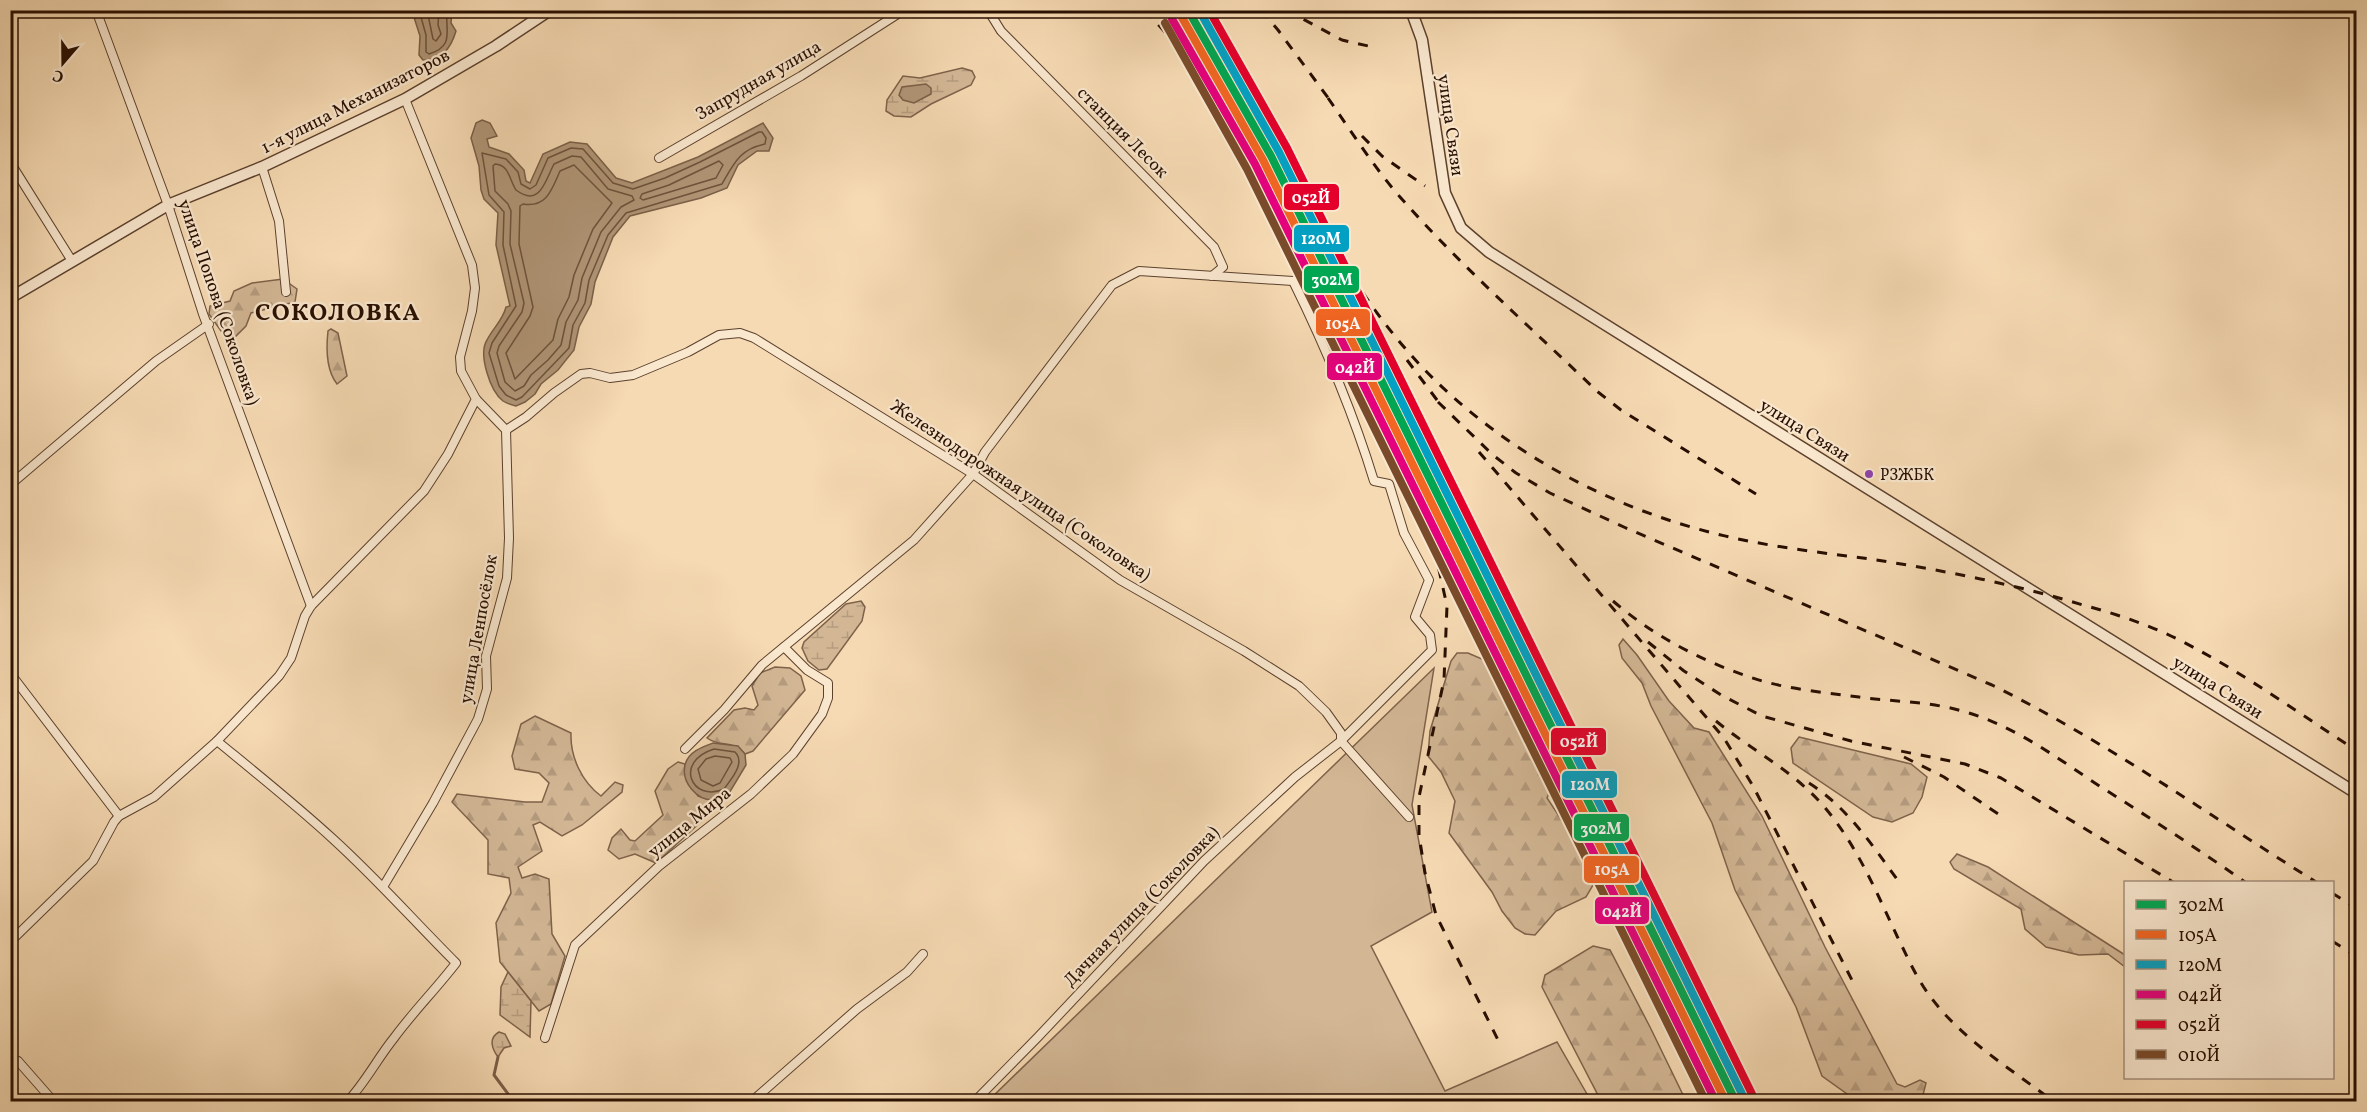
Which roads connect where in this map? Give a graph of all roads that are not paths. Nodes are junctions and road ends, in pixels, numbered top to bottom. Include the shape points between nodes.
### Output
1 (96, 10) edge
2 (550, 10) edge
3 (904, 10) edge
4 (988, 10) edge
5 (1411, 10) edge
6 (405, 99) junction
7 (659, 158) dead end
8 (10, 162) edge
9 (262, 166) junction
10 (168, 205) junction
11 (72, 261) junction
12 (1212, 276) junction
13 (1309, 278) dead end
14 (1293, 281) junction
15 (286, 292) dead end
16 (10, 298) edge
17 (209, 324) junction
18 (476, 399) junction
19 (506, 430) junction
20 (973, 474) junction
21 (10, 485) edge
22 (311, 606) junction
23 (784, 647) junction
24 (10, 673) edge
25 (217, 741) junction
26 (1341, 741) junction
27 (685, 749) dead end
28 (2356, 793) edge
29 (119, 816) junction
30 (1408, 817) dead end
31 (383, 887) junction
32 (10, 942) edge
33 (923, 954) dead end
34 (545, 1038) dead end
35 (10, 1058) edge
36 (54, 1101) edge
37 (347, 1101) edge
38 (751, 1101) edge
39 (974, 1101) edge

1 - 10 street, улица Попова (Соколовка)
2 - 6 street, 1-я улица Механизаторов
3 - 7 street, Запрудная улица via 801,76
4 - 12 street, станция Лесок via 1001,31 1214,247 1223,267
5 - 28 street, улица Связи via 1422,40 1444,193 1461,228 1489,252
6 - 9 street, 1-я улица Механизаторов
6 - 18 street via 472,265 472,311 460,357 461,371
8 - 11 street
9 - 10 street, 1-я улица Механизаторов
9 - 15 street via 279,221
10 - 11 street, 1-я улица Механизаторов
10 - 17 street, улица Попова (Соколовка)
11 - 16 street, 1-я улица Механизаторов
12 - 14 street
12 - 20 street via 1139,271 1112,285
13 - 14 street
14 - 26 street, Дачная улица (Соколовка) via 1357,425 1374,481 1389,484 1404,533 1429,580 1415,617 1430,635 1432,650
17 - 21 street via 156,361
17 - 22 street, улица Попова (Соколовка)
18 - 19 street
18 - 22 street via 424,491
19 - 20 street, Железнодорожная улица (Соколовка) via 581,374 610,378 633,375 719,335 740,333 773,348
19 - 31 street, улица Ленпосёлок via 507,578 486,656 488,689 478,719
20 - 23 street via 914,540
20 - 26 street, Железнодорожная улица (Соколовка) via 1120,580 1299,686 1326,712 1341,733
22 - 25 street via 291,658 279,676
23 - 27 street via 762,665
23 - 34 street, улица Мира via 807,670 828,683 822,714 793,754 751,794 659,866 575,945
24 - 29 street
25 - 29 street via 154,797
25 - 31 street via 332,837
26 - 30 street, Железнодорожная улица (Соколовка)
26 - 39 street, Дачная улица (Соколовка) via 1295,777 1204,861
29 - 32 street via 93,861
31 - 37 street via 456,963
33 - 38 street via 907,972 856,1009
35 - 36 street via 18,1060

